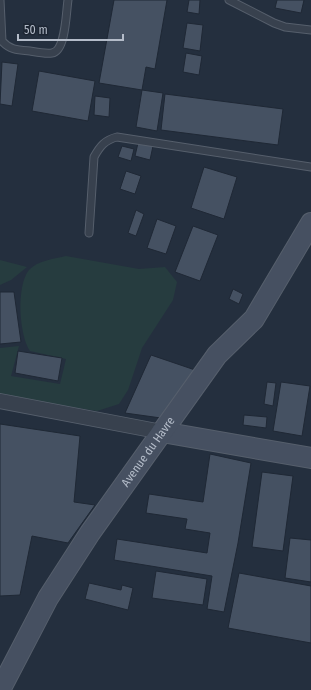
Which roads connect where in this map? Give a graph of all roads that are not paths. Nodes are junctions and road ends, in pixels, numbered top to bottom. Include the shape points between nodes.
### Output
1 (0, 0) edge
2 (68, 0) edge
3 (229, 0) edge
4 (311, 30) edge
5 (311, 166) edge
6 (311, 223) edge
7 (90, 233) dead end
8 (0, 401) edge
9 (162, 432) junction
10 (311, 458) edge
11 (0, 690) edge

1 - 2 lane via 2,42 12,50 52,53 58,50 62,43
3 - 4 lane via 280,25
5 - 7 lane via 118,137 108,139 100,146 94,157
6 - 9 street, Avenue du Havre via 254,319 217,355
8 - 9 street
9 - 10 street
9 - 11 street, Avenue du Havre via 90,533 48,598

